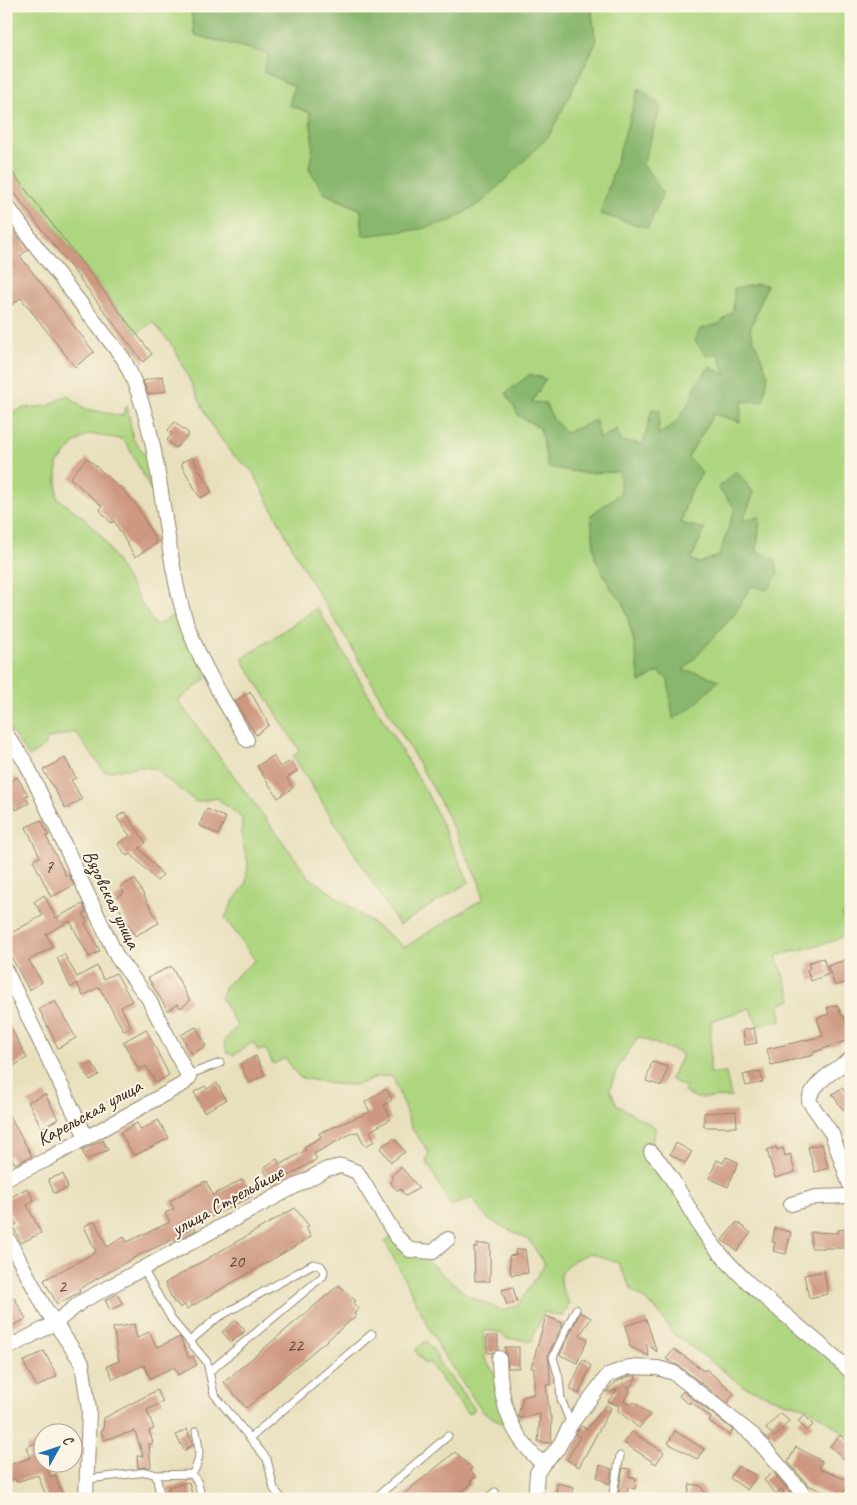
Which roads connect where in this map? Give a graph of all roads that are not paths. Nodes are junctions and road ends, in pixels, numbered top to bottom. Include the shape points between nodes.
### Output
1 (6, 204) edge
2 (6, 734) edge
3 (247, 740) dead end
4 (6, 971) edge
5 (851, 1058) edge
6 (220, 1063) dead end
7 (189, 1078) junction
8 (86, 1136) junction
9 (651, 1152) dead end
10 (6, 1178) edge
11 (851, 1188) edge
12 (851, 1196) edge
13 (791, 1204) dead end
14 (6, 1235) edge
15 (448, 1239) dead end
16 (143, 1269) junction
17 (576, 1309) dead end
18 (55, 1323) junction
19 (372, 1334) dead end
20 (190, 1341) junction
21 (6, 1349) edge
22 (499, 1358) dead end
23 (209, 1372) junction
24 (851, 1372) edge
25 (572, 1424) junction
26 (196, 1431) dead end
27 (448, 1436) dead end
28 (250, 1438) junction
29 (620, 1456) dead end
30 (543, 1464) junction
31 (192, 1474) junction
32 (156, 1475) junction
33 (88, 1479) junction
34 (495, 1492) dead end
35 (86, 1499) edge
36 (160, 1499) edge
37 (202, 1499) edge
38 (282, 1499) edge
39 (374, 1499) edge
40 (487, 1499) edge
41 (535, 1499) edge
42 (612, 1499) edge
43 (808, 1499) edge

1 - 3 street via 132,374 165,511 180,603 199,652
2 - 7 street, Вязовская улица via 26,763 117,957 148,998
4 - 8 street
5 - 11 street via 816,1087 809,1101 832,1134
6 - 7 lane via 193,1073
7 - 8 street, Карельская улица
8 - 10 street, Карельская улица via 46,1160
9 - 24 street via 710,1242
12 - 13 street via 816,1197
14 - 18 street
15 - 16 street, улица Стрельбище via 433,1252 410,1250 396,1236 357,1172 342,1166 324,1170
16 - 18 street, улица Стрельбище via 81,1302
16 - 20 lane via 172,1320
17 - 25 lane via 553,1356 561,1400
18 - 21 street, улица Стрельбище
18 - 33 street via 74,1348 86,1379
19 - 28 lane
20 - 23 lane via 207,1362
20 - 23 lane via 217,1318 313,1264 321,1266 323,1276
22 - 30 street via 500,1390 510,1418 523,1446
23 - 28 lane via 214,1394
25 - 30 street via 558,1448
25 - 43 street via 608,1375 629,1367 658,1368 674,1373 753,1436
26 - 31 lane via 200,1450 198,1465
27 - 39 lane
28 - 38 lane via 267,1459 274,1488
29 - 42 lane
30 - 41 street via 537,1473
31 - 32 lane
31 - 37 lane
32 - 33 lane via 147,1472
32 - 36 lane
33 - 35 street
34 - 40 lane

